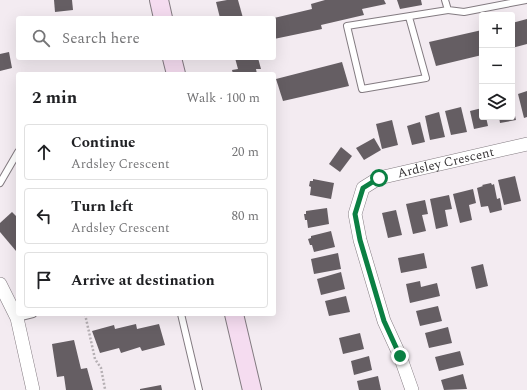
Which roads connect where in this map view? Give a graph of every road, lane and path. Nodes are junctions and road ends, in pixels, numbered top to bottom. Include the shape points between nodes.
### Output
1 (158, 0) edge
2 (445, 0) edge
3 (526, 0) edge
4 (448, 10) junction
5 (162, 16) edge
6 (409, 17) junction
7 (172, 60) edge
8 (176, 72) edge
9 (527, 144) edge
10 (16, 155) edge
11 (0, 183) edge
12 (0, 284) edge
13 (25, 316) edge
14 (85, 316) edge
15 (181, 316) edge
16 (234, 316) edge
17 (17, 318) junction
18 (105, 389) dead end
19 (32, 390) edge
20 (199, 390) edge
21 (252, 390) edge
22 (412, 390) edge

1 - 5 main road
2 - 4 lane
3 - 4 lane via 464,12
4 - 6 lane
6 - 6 lane via 347,26 362,89 426,78
7 - 8 main road
9 - 22 street, Ardsley Crescent via 379,178 363,188 355,214 360,240 384,321
10 - 11 lane
12 - 17 street
13 - 17 lane
14 - 18 path
15 - 20 lane
16 - 21 main road
17 - 19 street

